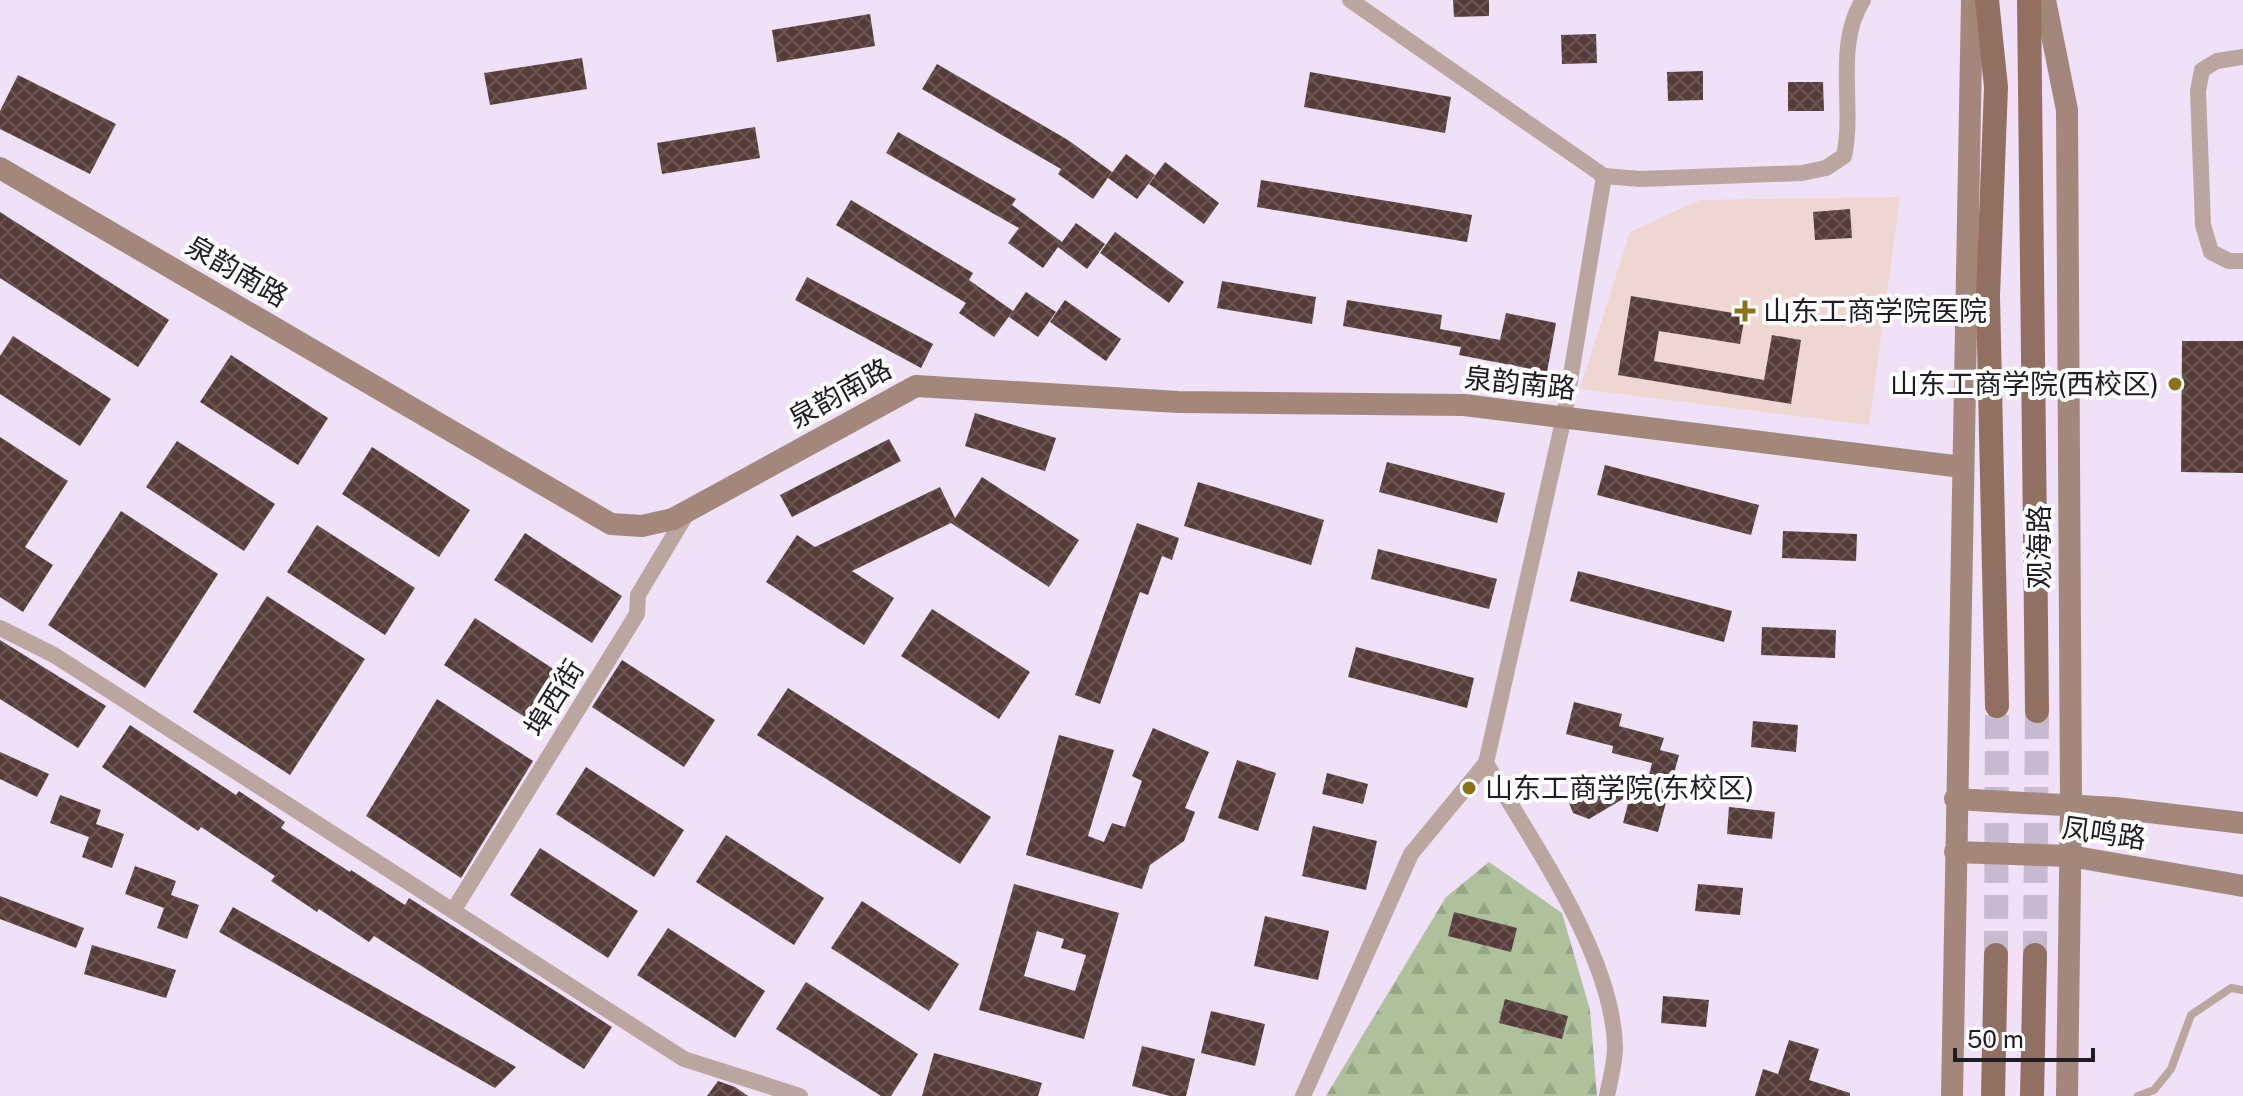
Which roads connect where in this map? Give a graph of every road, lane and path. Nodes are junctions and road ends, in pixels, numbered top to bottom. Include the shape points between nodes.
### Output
1 (1350, 0) edge
2 (1863, 0) edge
3 (1972, 0) edge
4 (1987, 0) edge
5 (2029, 0) edge
6 (2045, 0) edge
7 (2243, 57) edge
8 (0, 168) edge
9 (1604, 176) junction
10 (2243, 261) edge
11 (1564, 417) junction
12 (1962, 467) junction
13 (690, 509) junction
14 (0, 628) edge
15 (1997, 706) tunnel mouth
16 (2037, 711) tunnel mouth
17 (1486, 763) junction
18 (1955, 799) junction
19 (2071, 805) junction
20 (2243, 823) edge
21 (1955, 852) junction
22 (2070, 856) junction
23 (2243, 886) edge
24 (453, 911) junction
25 (1996, 955) tunnel mouth
26 (2035, 955) tunnel mouth
27 (2243, 990) edge
28 (800, 1096) edge
29 (1303, 1096) edge
30 (1607, 1096) edge
31 (1952, 1096) edge
32 (1993, 1096) edge
33 (2032, 1096) edge
34 (2067, 1096) edge
35 (2138, 1096) edge

1 - 9 street
2 - 9 street via 1852,17 1844,156 1826,168 1802,173
3 - 12 main road
4 - 15 main road, 观海路 via 1996,87 1988,296
5 - 16 main road, 观海路
6 - 19 main road, 观海路 via 2067,110
7 - 10 street via 2217,61 2202,70 2198,91 2203,225 2211,252
8 - 13 main road, 泉韵南路 via 611,524 642,526
9 - 11 street
11 - 12 main road, 泉韵南路
11 - 13 main road, 泉韵南路 via 1464,405 1178,402 916,386
11 - 17 street
12 - 18 main road
13 - 24 street, 埠西街 via 638,595 637,614
14 - 24 street via 54,655
17 - 29 street via 1411,854
17 - 30 street via 1563,895 1606,987 1615,1049
18 - 19 main road, 凤鸣路
18 - 21 main road
19 - 20 main road, 凤鸣路
19 - 22 main road, 观海路
21 - 22 main road, 凤鸣路
21 - 31 main road
22 - 23 main road, 凤鸣路
22 - 34 main road, 观海路
24 - 28 street via 684,1059
25 - 32 main road
26 - 33 main road
27 - 35 lane via 2231,988 2191,1015 2171,1069 2154,1090

